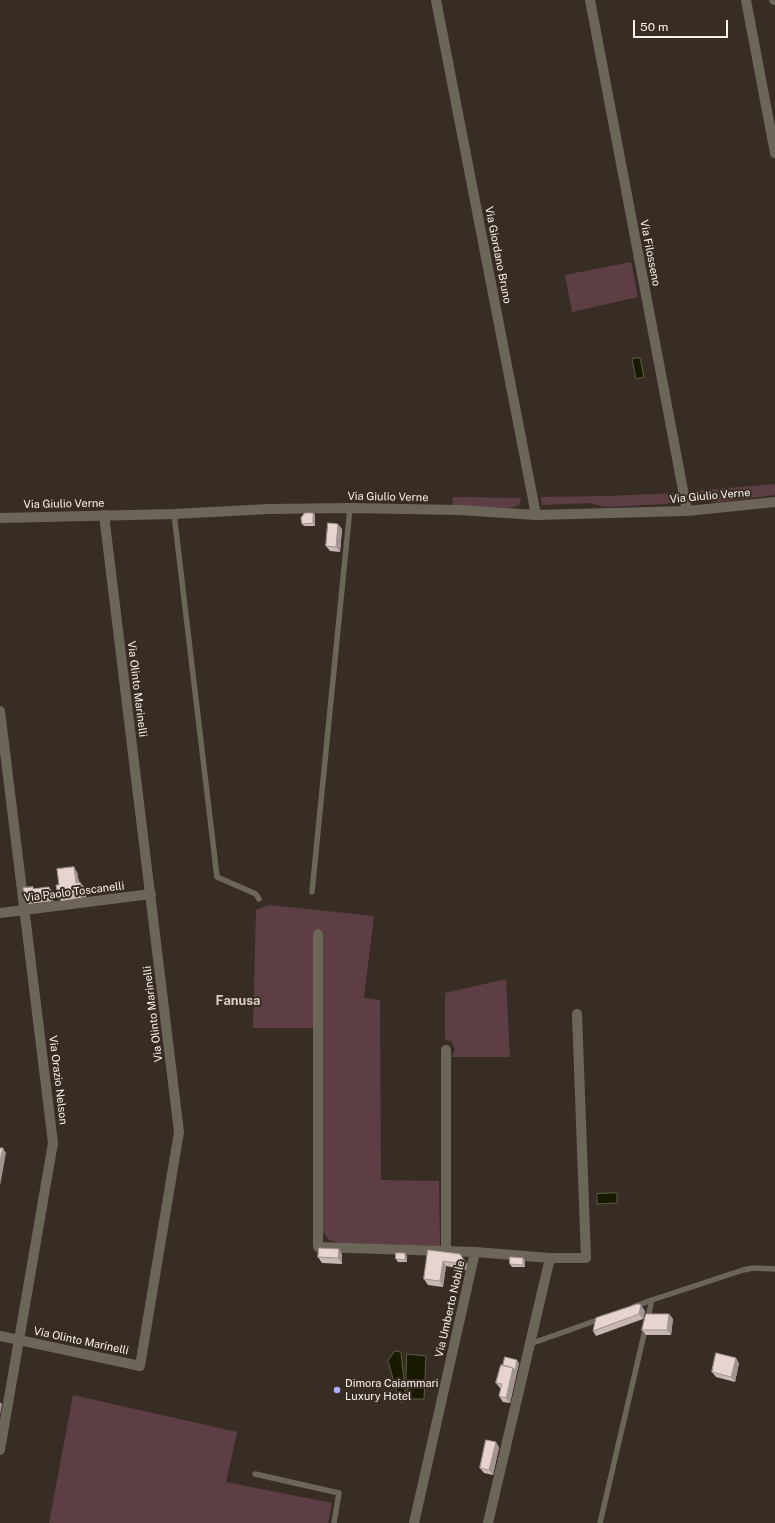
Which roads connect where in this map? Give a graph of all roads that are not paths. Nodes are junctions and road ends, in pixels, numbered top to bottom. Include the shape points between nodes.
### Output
1 (436, 0) edge
2 (590, 0) edge
3 (746, 0) edge
4 (775, 153) edge
5 (775, 502) edge
6 (350, 508) junction
7 (688, 510) junction
8 (174, 514) junction
9 (536, 515) junction
10 (104, 516) junction
11 (0, 518) edge
12 (0, 711) edge
13 (312, 892) dead end
14 (151, 894) junction
15 (259, 899) dead end
16 (24, 910) junction
17 (0, 913) edge
18 (318, 934) dead end
19 (577, 1014) dead end
20 (446, 1050) dead end
21 (446, 1250) junction
22 (475, 1252) junction
23 (550, 1258) junction
24 (775, 1269) edge
25 (652, 1300) junction
26 (630, 1308) edge
27 (608, 1315) edge
28 (0, 1336) edge
29 (19, 1341) junction
30 (529, 1344) junction
31 (0, 1450) edge
32 (255, 1474) dead end
33 (334, 1523) edge
34 (414, 1523) edge
35 (488, 1523) edge
36 (600, 1523) edge

1 - 9 street, Via Giordano Bruno
2 - 7 street, Via Filosseno
3 - 4 street
5 - 7 street, Via Giulio Verne
6 - 8 street, Via Giulio Verne
6 - 9 street, Via Giulio Verne via 459,510
6 - 13 lane
7 - 9 street, Via Giulio Verne
8 - 10 street, Via Giulio Verne
8 - 15 lane via 217,877 256,894
10 - 11 street, Via Giulio Verne
10 - 14 street, Via Olinto Marinelli
12 - 16 street, Via Orazio Nelson
14 - 16 street, Via Paolo Toscanelli
14 - 29 street, Via Olinto Marinelli via 179,1132 140,1366
16 - 17 street, Via Paolo Toscanelli
16 - 29 street, Via Orazio Nelson via 53,1143
18 - 21 street via 318,1247
19 - 23 street, Via Umberto Nobile via 586,1258
20 - 21 street
21 - 22 street
22 - 23 street, Via Umberto Nobile
22 - 34 street, Via Umberto Nobile
23 - 30 street
24 - 25 lane via 743,1270
25 - 26 lane
25 - 36 lane
27 - 30 lane
28 - 29 street, Via Olinto Marinelli
29 - 31 street, Via Orazio Nelson
30 - 35 street
32 - 33 lane via 339,1493

